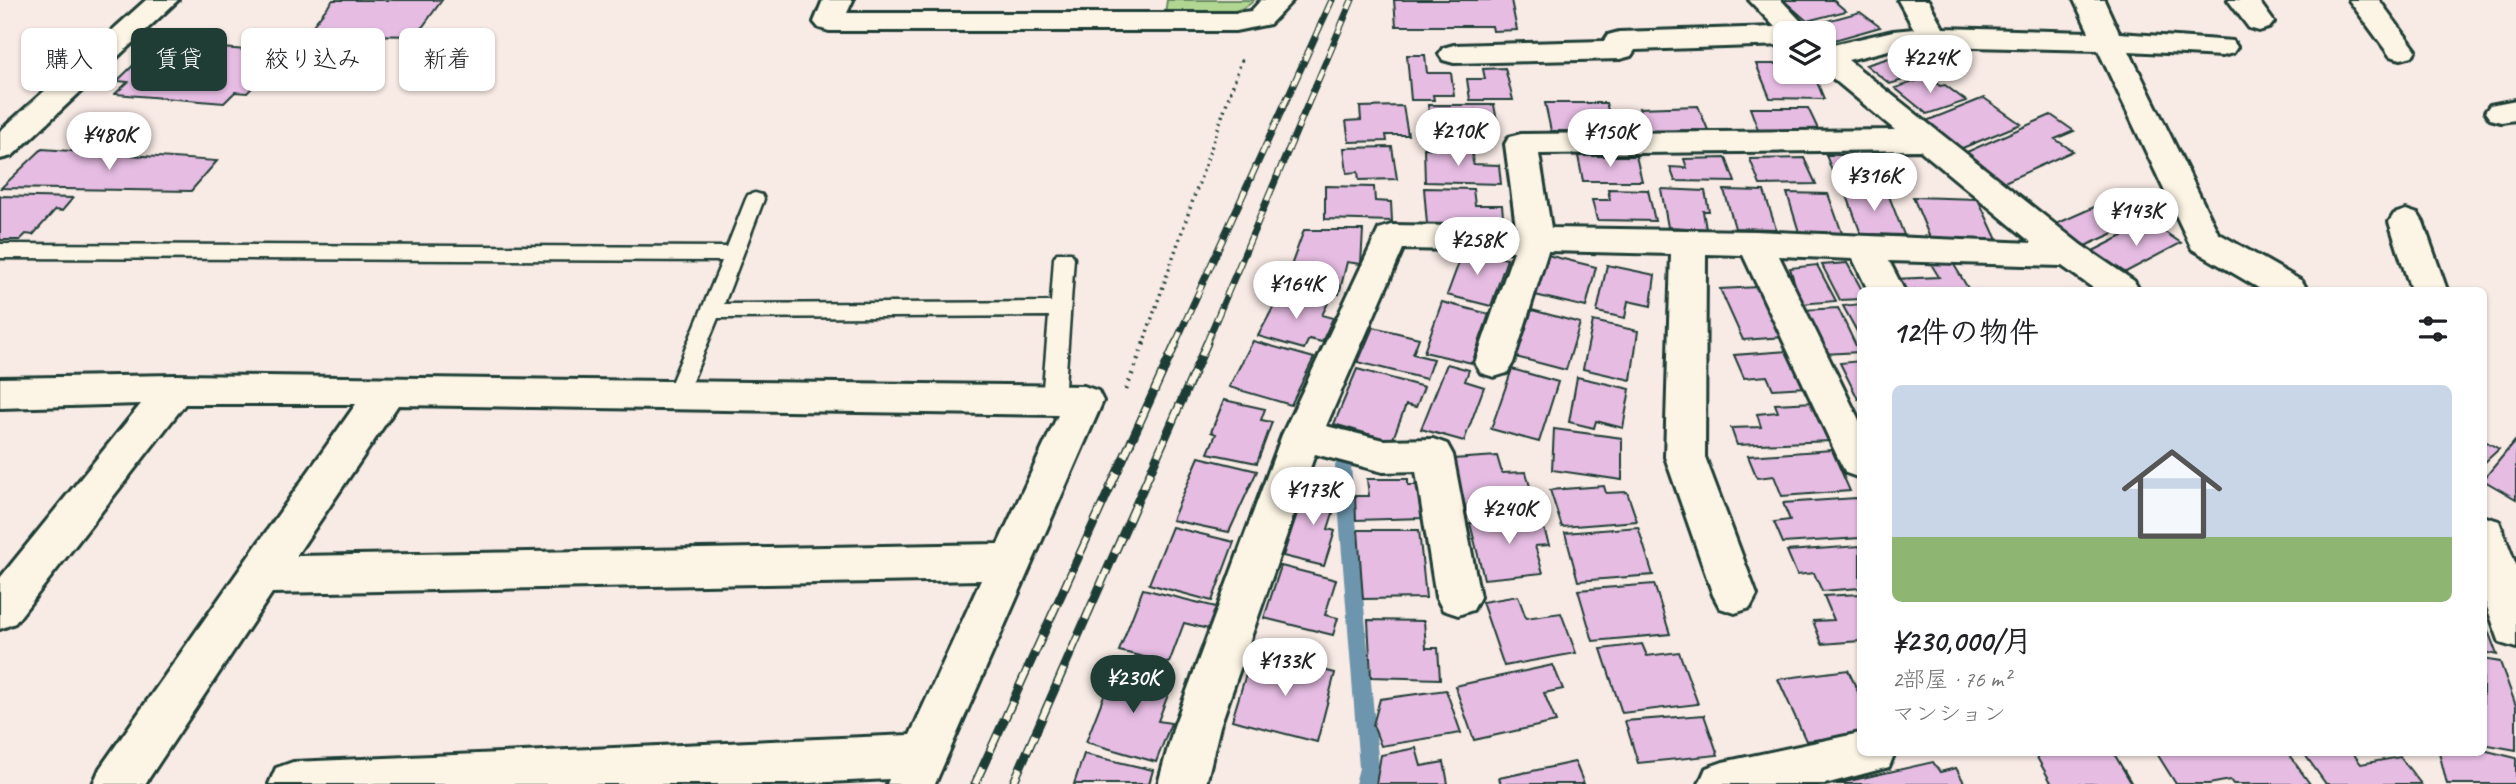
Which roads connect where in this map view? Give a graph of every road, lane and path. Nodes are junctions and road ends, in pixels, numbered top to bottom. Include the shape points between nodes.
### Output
1 (163, 0) edge
2 (838, 0) edge
3 (1763, 0) edge
4 (1913, 0) edge
5 (2089, 0) edge
6 (2364, 0) edge
7 (1269, 9) edge
8 (1785, 21) edge
9 (1773, 36) edge
10 (1933, 37) junction
11 (2109, 41) junction
12 (2222, 47) dead end
13 (2401, 50) dead end
14 (1454, 54) dead end
15 (1836, 54) edge
16 (1836, 67) edge
17 (1925, 140) junction
18 (0, 149) edge
19 (755, 199) dead end
20 (2406, 222) dead end
21 (1535, 239) junction
22 (1689, 242) junction
23 (1755, 243) junction
24 (1864, 247) junction
25 (0, 251) edge
26 (734, 254) junction
27 (2069, 254) junction
28 (1064, 258) dead end
29 (1884, 287) edge
30 (2117, 287) edge
31 (2284, 287) edge
32 (2427, 287) edge
33 (1060, 309) junction
34 (712, 312) junction
35 (1494, 363) dead end
36 (175, 389) junction
37 (387, 390) junction
38 (0, 393) edge
39 (677, 396) junction
40 (1069, 401) junction
41 (1302, 435) junction
42 (1857, 456) edge
43 (2487, 535) edge
44 (2487, 542) edge
45 (2516, 551) edge
46 (1011, 562) junction
47 (260, 575) junction
48 (1734, 594) dead end
49 (1458, 597) dead end
50 (0, 610) edge
51 (2516, 629) edge
52 (1857, 755) edge
53 (917, 770) edge
54 (117, 784) edge
55 (293, 784) edge
56 (1182, 784) edge
57 (1723, 784) edge

1 - 18 street
2 - 7 street via 829,22 1235,22
3 - 8 street
4 - 10 street
5 - 11 street
6 - 13 street
7 - 40 path via 1250,36 1128,389
9 - 14 street via 1619,41 1620,50
10 - 11 street
10 - 15 street via 1893,40
11 - 12 street
11 - 31 street via 2204,241
16 - 17 street
17 - 21 street via 1521,144
17 - 27 street
19 - 26 lane
20 - 32 street
21 - 22 street
21 - 35 street
21 - 41 street via 1391,237
22 - 23 street
22 - 48 street via 1685,457
23 - 24 street
23 - 42 street
24 - 27 street
24 - 29 street
25 - 26 lane
26 - 34 lane
27 - 30 street
28 - 33 lane
33 - 34 lane
33 - 40 lane
34 - 39 lane
36 - 37 street
36 - 38 street
36 - 50 street
37 - 39 street
37 - 47 street
39 - 40 street
40 - 46 street
41 - 49 street via 1383,456 1433,455
41 - 56 street via 1197,726
43 - 45 street
44 - 51 street
46 - 47 street
46 - 53 street
47 - 54 street
52 - 57 street
53 - 55 street

